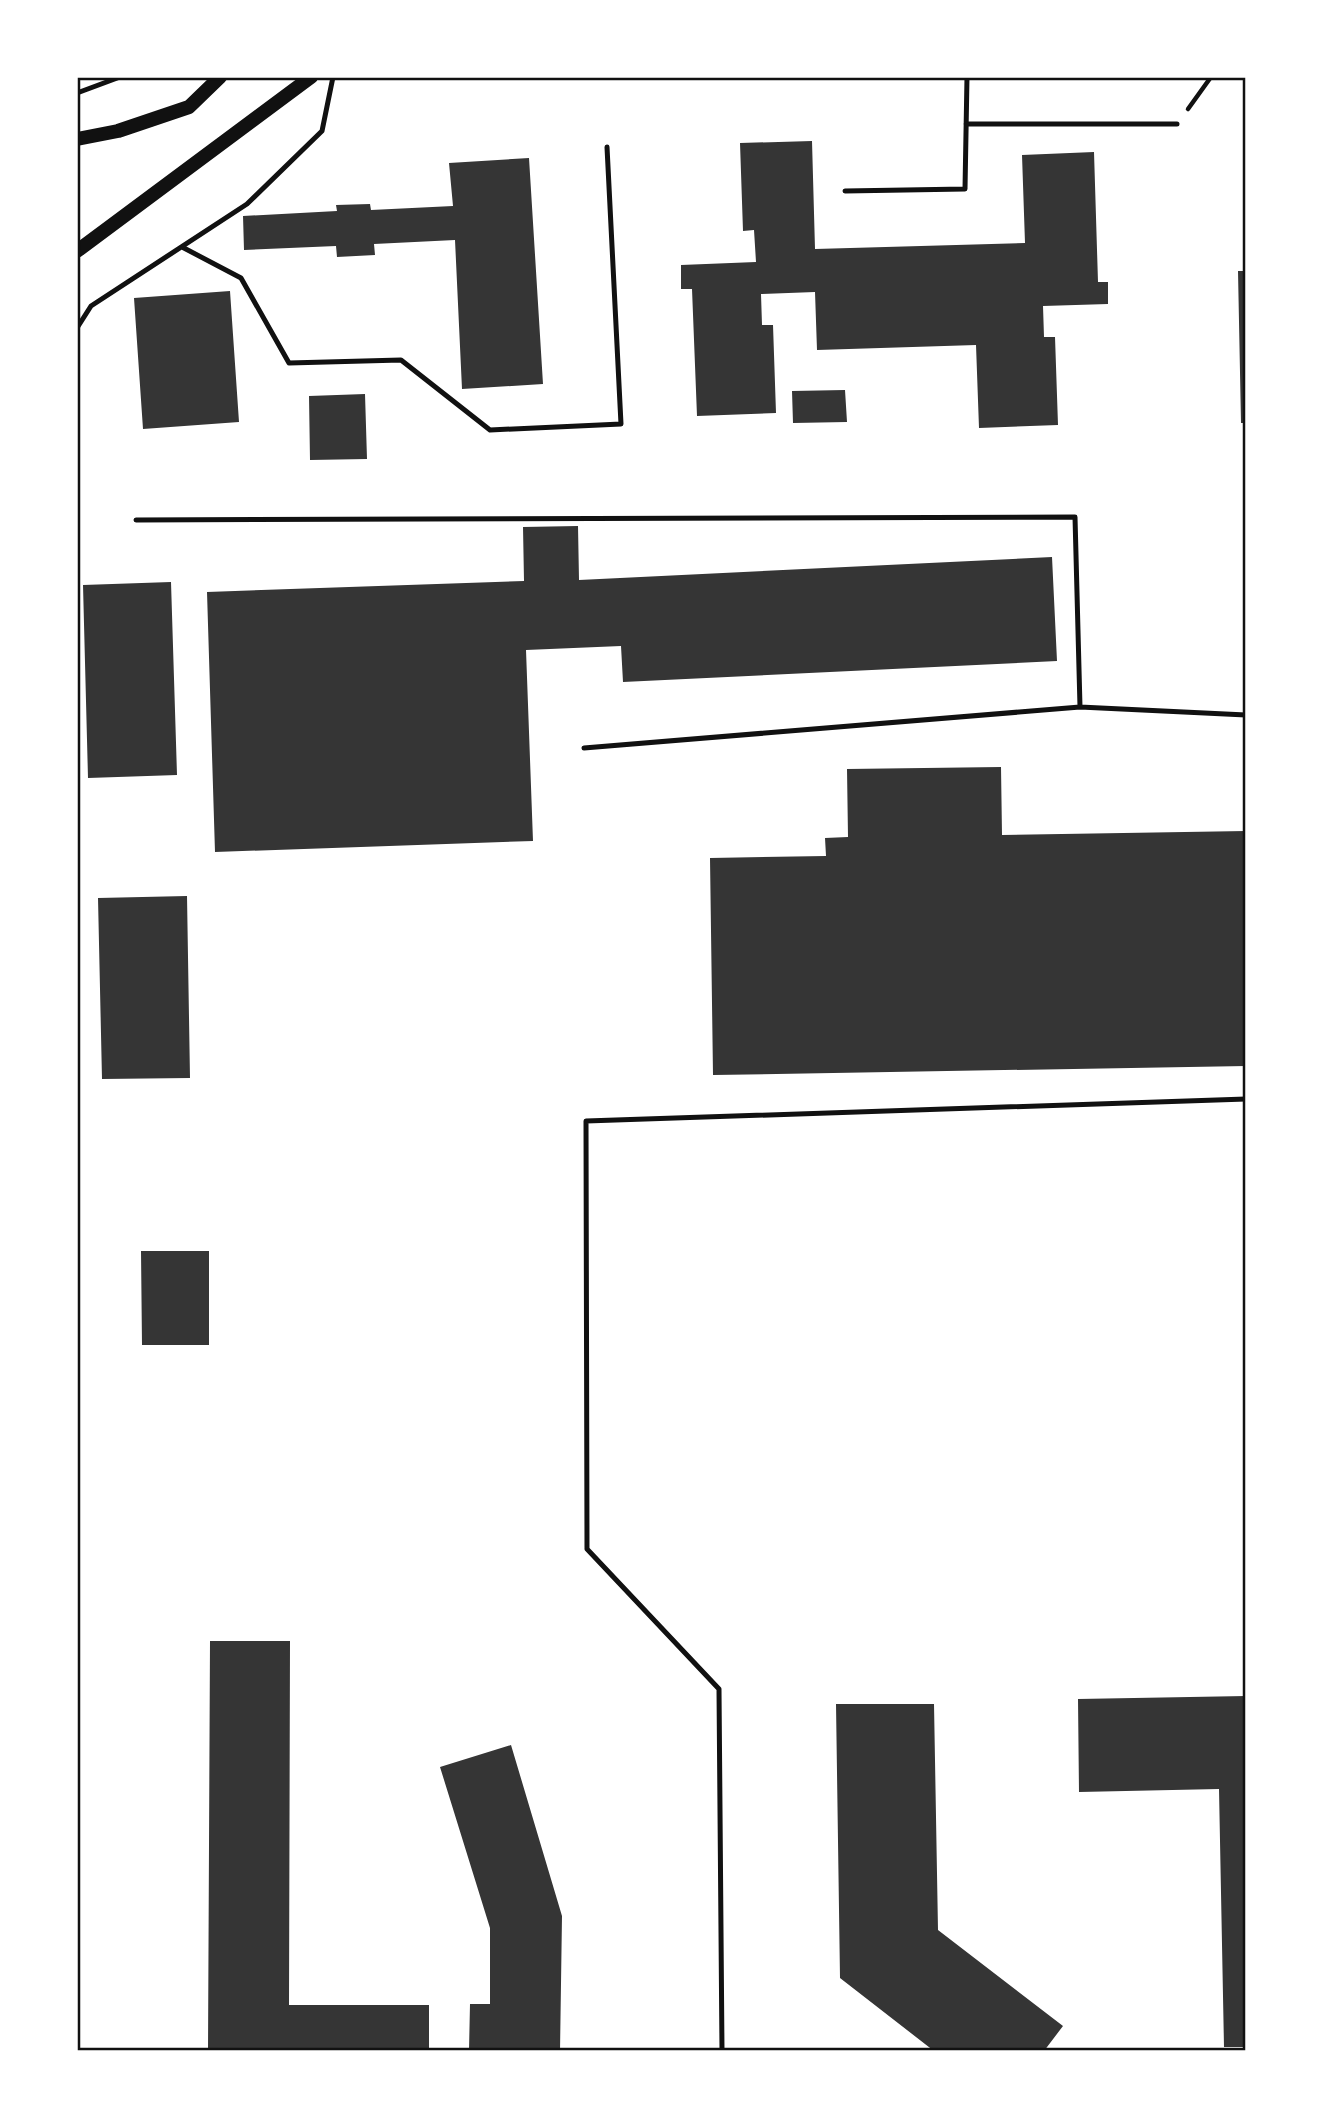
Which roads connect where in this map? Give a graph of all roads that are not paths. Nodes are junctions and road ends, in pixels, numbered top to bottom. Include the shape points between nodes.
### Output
1 (120, 77) edge
2 (220, 77) edge
3 (311, 77) edge
4 (333, 77) edge
5 (967, 77) edge
6 (77, 93) edge
7 (966, 124) junction
8 (1177, 124) road end
9 (77, 139) edge
10 (607, 147) dead end
11 (845, 191) dead end
12 (182, 247) junction
13 (77, 251) edge
14 (77, 328) edge
15 (136, 520) dead end
16 (1080, 707) junction
17 (1246, 715) edge
18 (583, 748) dead end
19 (1246, 1099) edge
20 (722, 2051) edge

1 - 6 lane
2 - 9 main road via 189,107 118,131
3 - 13 main road
4 - 12 lane via 322,131 247,204
5 - 7 lane
7 - 8 lane
7 - 11 lane via 965,189
10 - 12 lane via 621,424 490,430 401,360 289,363 241,278
12 - 14 lane via 91,306
15 - 16 lane via 1074,517
16 - 17 lane
16 - 18 lane
19 - 20 lane via 586,1121 587,1549 719,1689

